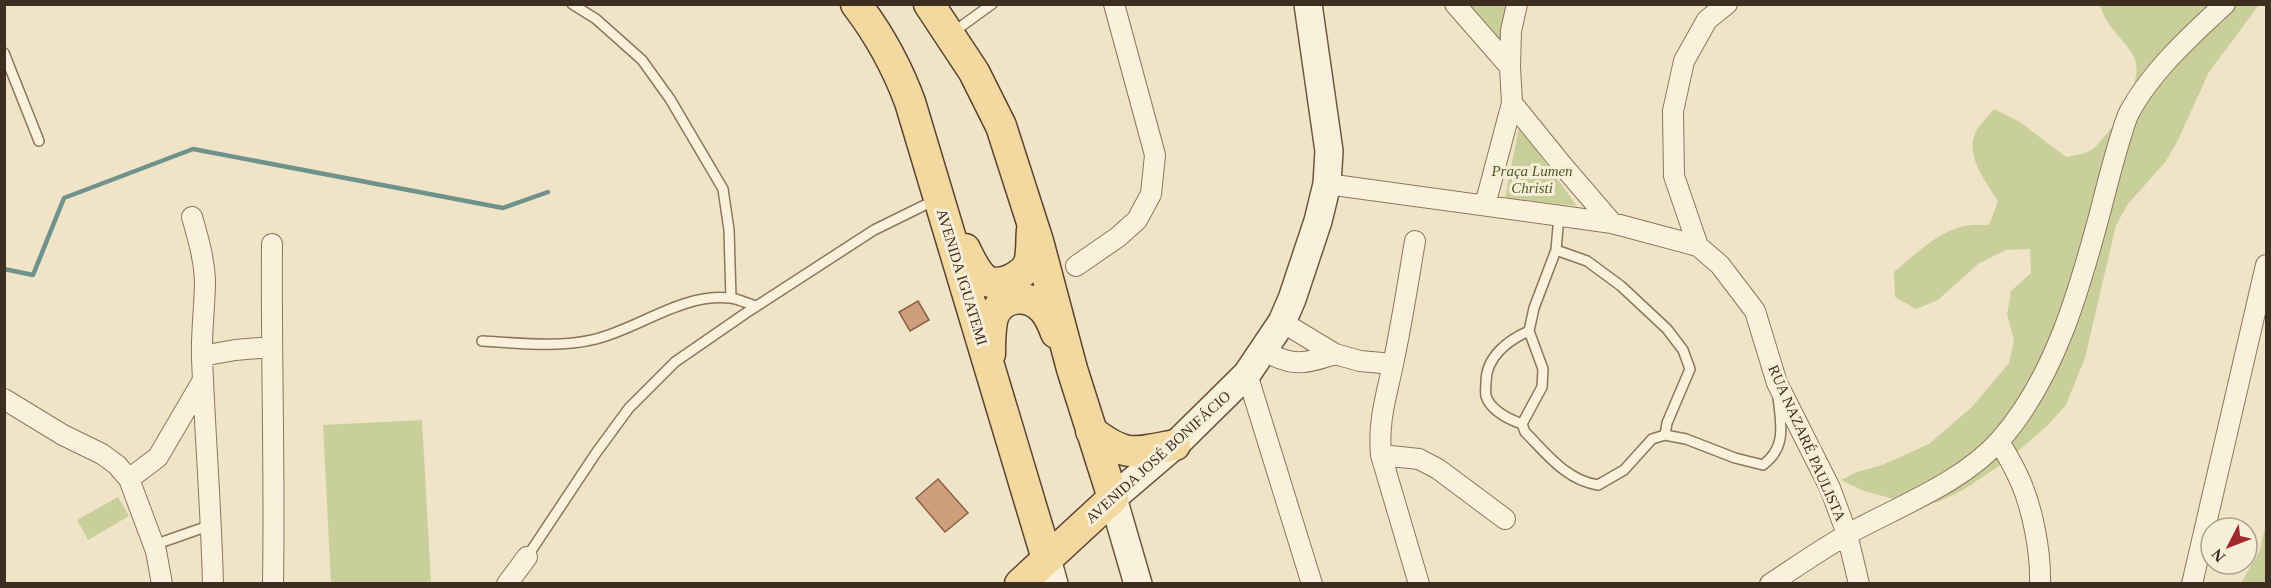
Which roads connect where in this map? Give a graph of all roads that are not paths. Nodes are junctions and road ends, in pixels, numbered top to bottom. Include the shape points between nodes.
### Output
1 (572, 4) edge
2 (856, 4) edge
3 (929, 4) edge
4 (992, 4) edge
5 (1114, 4) edge
6 (1308, 4) edge
7 (1455, 4) edge
8 (1517, 4) edge
9 (1727, 4) edge
10 (2224, 4) edge
11 (950, 35) junction
12 (4, 53) edge
13 (1510, 67) junction
14 (1512, 103) junction
15 (39, 141) dead end
16 (1327, 184) junction
17 (940, 201) junction
18 (1485, 205) junction
19 (1559, 216) junction
20 (192, 217) dead end
21 (1688, 218) junction
22 (1612, 223) junction
23 (1033, 224) junction
24 (1664, 237) junction
25 (1415, 241) dead end
26 (272, 244) dead end
27 (1698, 246) junction
28 (1556, 250) junction
29 (2266, 265) edge
30 (1076, 266) dead end
31 (731, 298) junction
32 (756, 306) junction
33 (1282, 322) junction
34 (1529, 331) junction
35 (482, 341) dead end
36 (271, 347) junction
37 (1264, 351) junction
38 (1335, 354) junction
39 (202, 356) junction
40 (1393, 364) junction
41 (1072, 369) junction
42 (991, 371) junction
43 (1247, 374) junction
44 (203, 380) junction
45 (1777, 383) junction
46 (4, 399) edge
47 (1522, 424) junction
48 (1091, 431) junction
49 (1665, 435) junction
50 (1999, 441) junction
51 (1175, 446) junction
52 (1381, 455) junction
53 (129, 479) junction
54 (1113, 498) junction
55 (1504, 519) dead end
56 (211, 525) junction
57 (1847, 534) junction
58 (154, 545) junction
59 (527, 557) joint
60 (1050, 571) edge
61 (162, 584) edge
62 (213, 584) edge
63 (273, 584) edge
64 (507, 584) edge
65 (1020, 584) edge
66 (1138, 584) edge
67 (1312, 584) edge
68 (1419, 584) edge
69 (1770, 584) edge
70 (1859, 584) edge
71 (2040, 584) edge
72 (2192, 584) edge

1 - 31 lane via 596,19 642,60 723,189
2 - 17 main road, AVENIDA IGUATEMI via 900,74
3 - 11 main road
4 - 11 lane
5 - 30 street via 1155,155 1151,194 1137,220
6 - 16 main road, AVENIDA JOSÉ BONIFÁCIO via 1329,151
7 - 13 street
8 - 13 street
9 - 21 street, RUA NAZARÉ PAULISTA via 1707,20 1684,61 1673,111 1674,176
10 - 50 street via 2147,85 2128,115 2056,352 2033,395
11 - 23 main road via 975,72 1001,126
12 - 15 lane
13 - 14 street
14 - 18 street
14 - 22 street
16 - 18 street
16 - 33 main road, AVENIDA JOSÉ BONIFÁCIO
17 - 23 main road via 986,282 997,284 1019,275 1029,264
17 - 32 lane via 874,230
17 - 42 main road, AVENIDA IGUATEMI
18 - 19 street
19 - 22 street
19 - 28 lane
20 - 39 street via 201,248 204,280
21 - 24 street
21 - 27 street, RUA NAZARÉ PAULISTA
22 - 24 street
23 - 41 main road
24 - 27 street
25 - 40 street
26 - 36 street
27 - 45 street, RUA NAZARÉ PAULISTA via 1720,265 1755,311
28 - 34 lane
28 - 49 lane via 1587,261 1621,286 1667,329 1683,350 1690,369
29 - 72 street
31 - 32 lane
31 - 35 lane via 705,299 668,310 614,334 570,344
32 - 59 lane via 675,362 629,408 576,480
33 - 37 main road, AVENIDA JOSÉ BONIFÁCIO
33 - 38 street
34 - 47 lane via 1543,369 1542,387
34 - 47 lane via 1514,337 1494,356 1486,375 1486,395 1495,409
36 - 39 street
36 - 63 street
37 - 38 street via 1281,361 1303,364
37 - 43 main road, AVENIDA JOSÉ BONIFÁCIO
38 - 40 street
39 - 44 street
40 - 52 street via 1381,415
41 - 42 main road via 1051,320 1029,299 1019,298 1002,304 994,316
41 - 48 main road
42 - 60 main road, AVENIDA IGUATEMI
43 - 51 main road, AVENIDA JOSÉ BONIFÁCIO
43 - 67 street
44 - 53 street via 158,457
44 - 56 street
45 - 49 lane via 1781,427 1778,450 1763,465
45 - 57 street, RUA NAZARÉ PAULISTA via 1830,488
46 - 53 street via 102,454
47 - 49 lane via 1524,432 1565,472 1598,485 1624,470 1652,439
48 - 51 main road via 1124,452
48 - 54 main road
50 - 57 street via 1976,463 1937,487
50 - 71 street via 2018,476 2032,520
51 - 54 main road, AVENIDA JOSÉ BONIFÁCIO
52 - 55 street via 1419,459
52 - 68 street
53 - 58 street
54 - 60 main road, AVENIDA JOSÉ BONIFÁCIO
54 - 66 main road
56 - 58 lane
56 - 62 street
57 - 69 street
57 - 70 street, RUA NAZARÉ PAULISTA
58 - 61 street
59 - 64 street
60 - 65 main road, AVENIDA JOSÉ BONIFÁCIO

